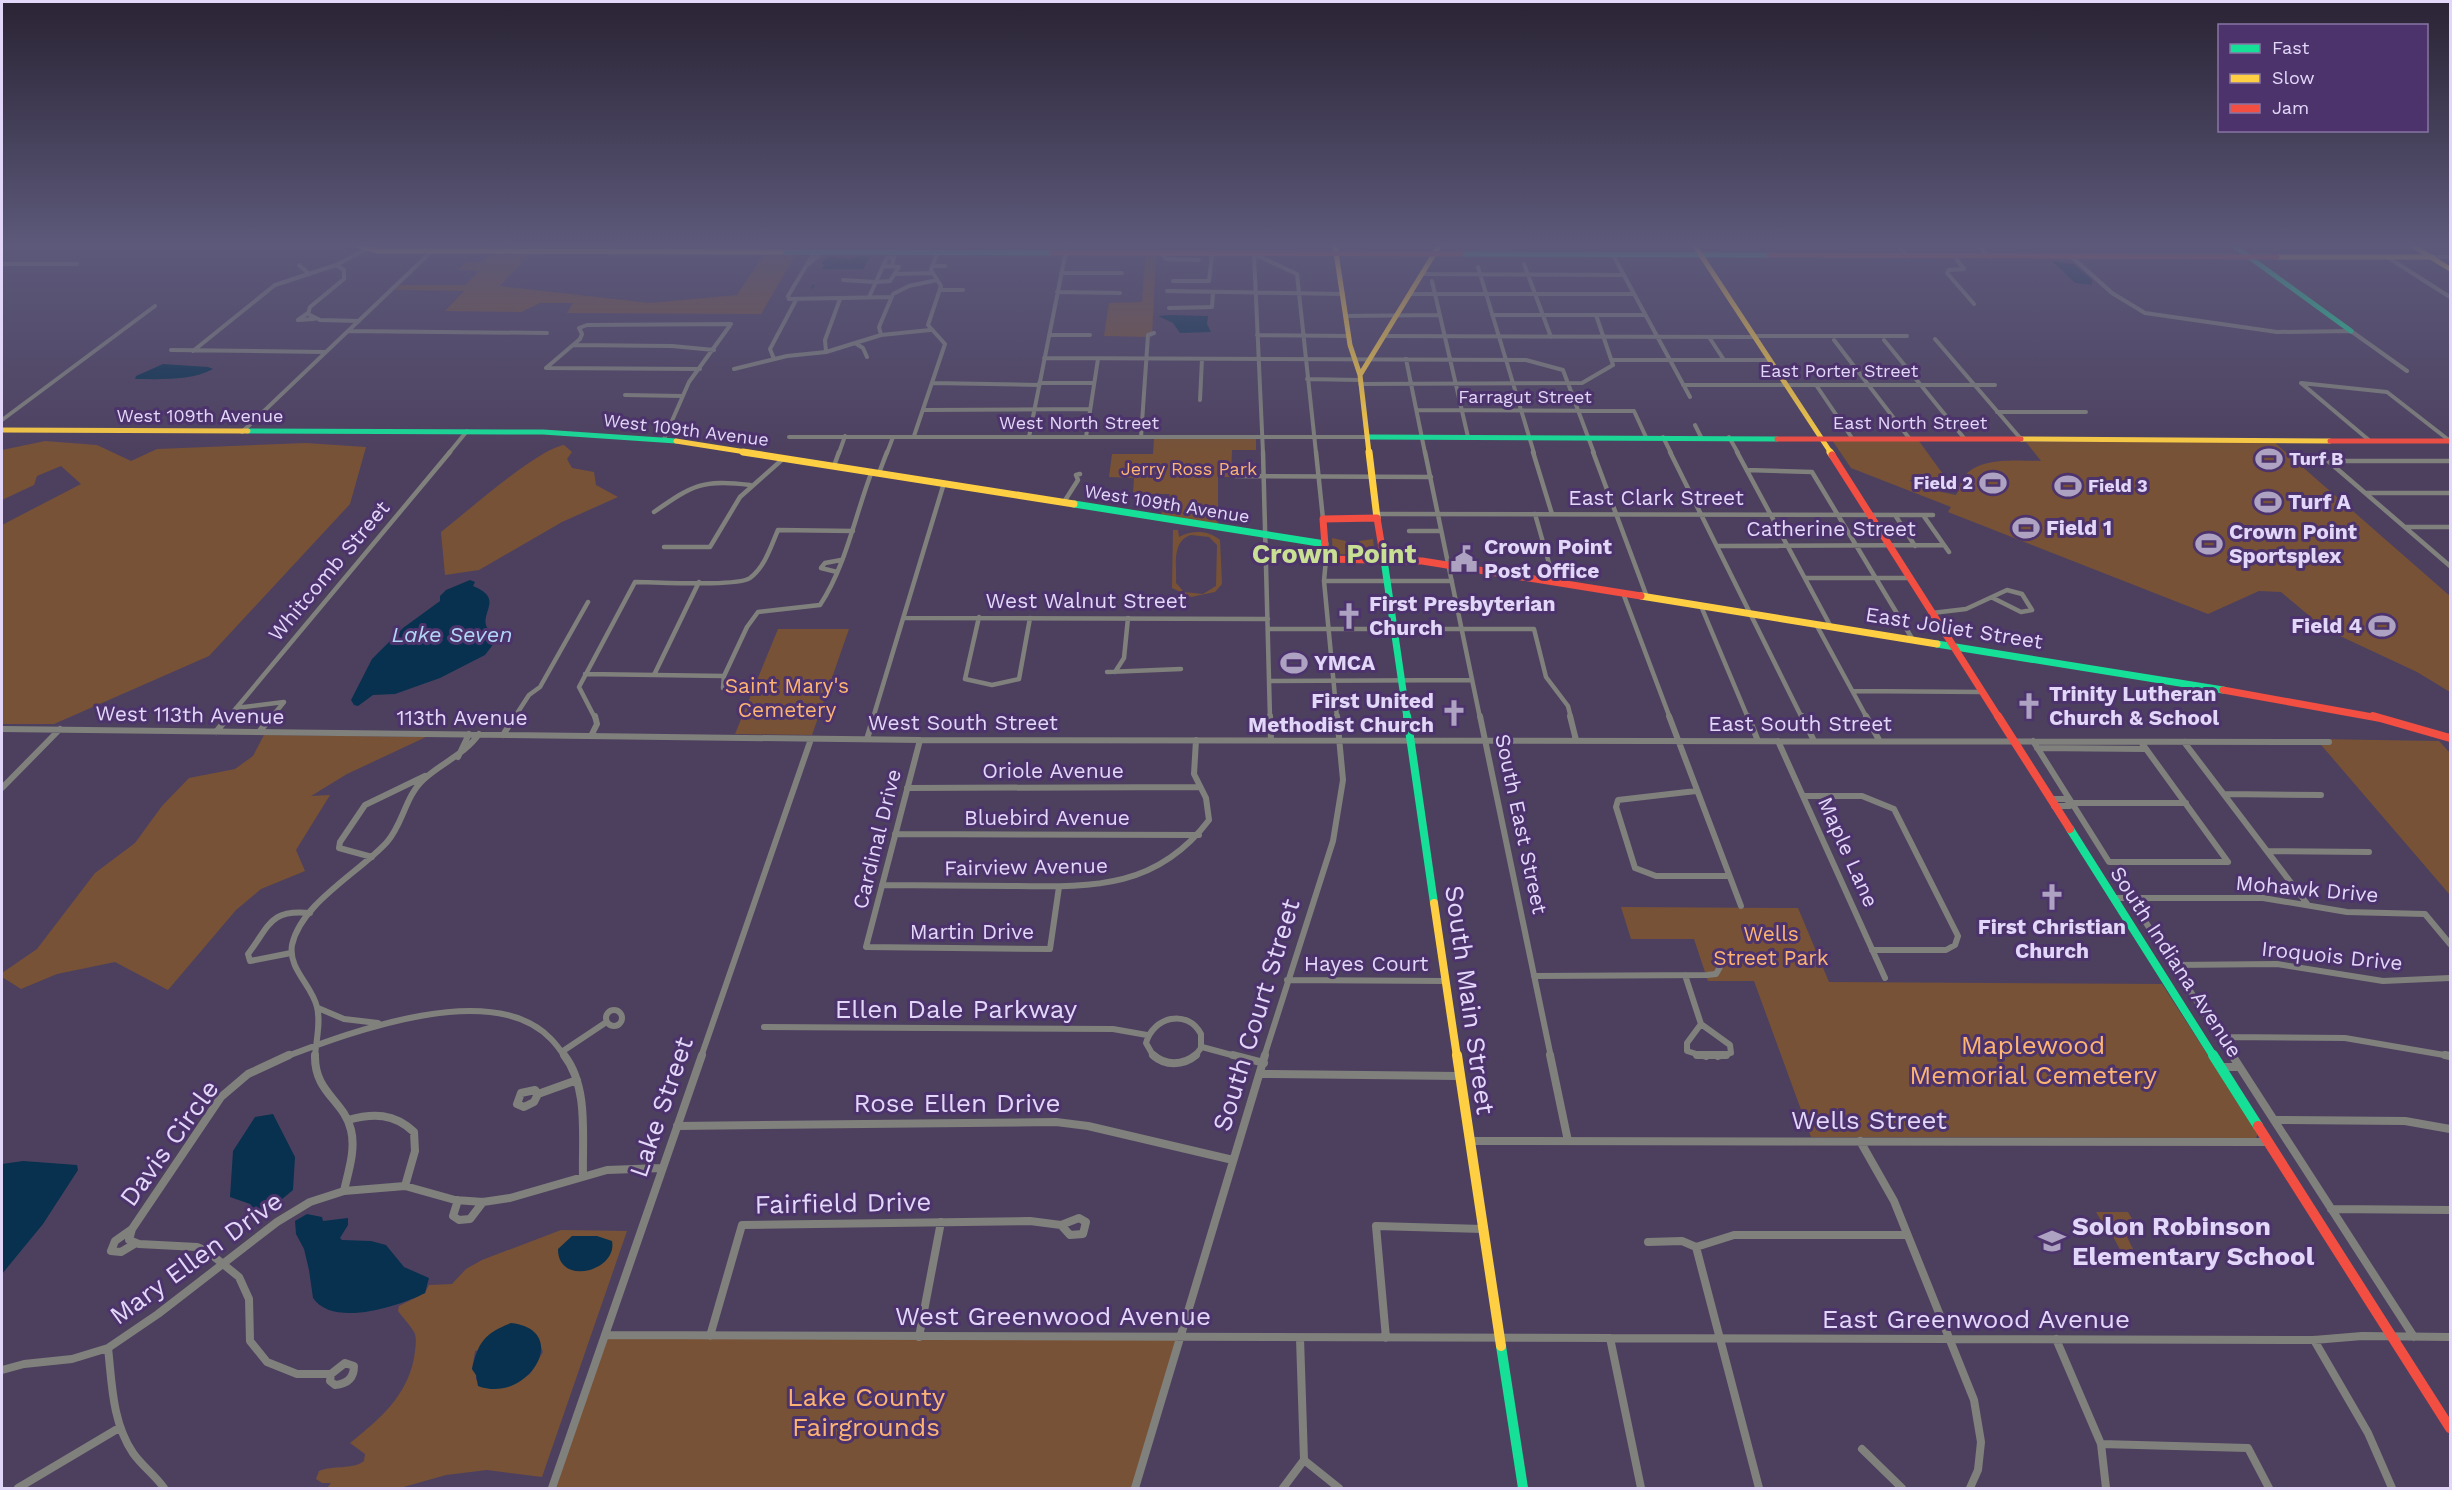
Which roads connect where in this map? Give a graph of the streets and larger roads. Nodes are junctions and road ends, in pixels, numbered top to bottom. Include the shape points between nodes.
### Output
1 (1397, 315) edge
2 (1440, 315) edge
3 (1492, 315) edge
4 (1543, 315) edge
5 (1596, 315) edge
6 (1644, 315) edge
7 (142, 316) edge
8 (237, 316) edge
9 (304, 316) edge
10 (311, 316) edge
11 (365, 316) edge
12 (788, 316) edge
13 (836, 316) edge
14 (884, 316) edge
15 (930, 316) edge
16 (1053, 316) edge
17 (1257, 316) edge
18 (1301, 316) edge
19 (1346, 316) joint
20 (1370, 316) edge
21 (1740, 316) edge
22 (2153, 316) edge
23 (2330, 316) edge
24 (314, 319) junction
25 (359, 321) junction
26 (731, 324) joint
27 (579, 328) joint
28 (930, 330) junction
29 (348, 331) junction
30 (2351, 331) junction
31 (547, 333) dead end
32 (1154, 333) dead end
33 (881, 335) junction
34 (1049, 335) junction
35 (1090, 335) dead end
36 (1257, 335) junction
37 (1302, 336) junction
38 (1348, 336) junction
39 (1384, 336) junction
40 (1445, 336) junction
41 (1907, 336) dead end
42 (1499, 337) junction
43 (1551, 337) junction
44 (1604, 337) junction
45 (1657, 337) junction
46 (1709, 337) junction
47 (1754, 337) junction
48 (1935, 339) dead end
49 (1834, 340) dead end
50 (1884, 340) dead end
51 (855, 343) junction
52 (573, 345) junction
53 (171, 350) dead end
54 (714, 350) junction
55 (193, 351) junction
56 (826, 351) junction
57 (326, 352) junction
58 (867, 357) dead end
59 (774, 358) junction
60 (1044, 358) junction
61 (1098, 359) junction
62 (1146, 359) junction
63 (1202, 359) junction
64 (1258, 359) junction
65 (1305, 359) junction
66 (1353, 359) junction
67 (1371, 359) junction
68 (1406, 359) junction
69 (1450, 360) junction
70 (1506, 360) junction
71 (1613, 360) junction
72 (1670, 360) junction
73 (1724, 360) junction
74 (1770, 360) junction
75 (700, 369) junction
76 (734, 369) dead end
77 (2407, 371) dead end
78 (1307, 380) junction
79 (1360, 380) junction
80 (932, 383) junction
81 (1093, 383) junction
82 (2301, 383) joint
83 (1039, 384) junction
84 (1411, 384) junction
85 (1456, 384) junction
86 (1513, 384) junction
87 (1569, 384) junction
88 (1683, 385) junction
89 (1786, 385) junction
90 (1816, 385) junction
91 (1869, 385) junction
92 (1921, 385) junction
93 (1975, 385) junction
94 (1995, 385) dead end
95 (625, 395) dead end
96 (682, 396) junction
97 (1690, 397) dead end
98 (1200, 400) dead end
99 (1089, 409) junction
100 (923, 410) junction
101 (1034, 410) junction
102 (1417, 410) junction
103 (1462, 410) junction
104 (1521, 410) junction
105 (1578, 411) junction
106 (1997, 412) junction
107 (2086, 412) dead end
108 (2, 420) edge
109 (1695, 425) dead end
110 (2, 430) edge
111 (467, 431) junction
112 (242, 432) junction
113 (845, 436) junction
114 (914, 436) junction
115 (789, 437) dead end
116 (893, 437) junction
117 (1029, 437) junction
118 (1086, 437) junction
119 (1141, 437) junction
120 (1262, 437) junction
121 (1313, 437) junction
122 (1369, 437) junction
123 (1423, 437) junction
124 (1468, 437) junction
125 (1529, 437) junction
126 (1588, 437) junction
127 (1646, 437) junction
128 (1663, 437) junction
129 (1701, 437) junction
130 (1729, 437) junction
131 (1821, 438) junction
132 (1852, 438) junction
133 (1909, 438) junction
134 (1964, 438) junction
135 (664, 439) junction
136 (2021, 439) junction
137 (2370, 441) junction
138 (2450, 441) edge
139 (784, 458) junction
140 (2328, 461) joint
141 (2451, 461) edge
142 (834, 466) junction
143 (1747, 470) junction
144 (876, 472) junction
145 (1374, 475) junction
146 (1235, 476) dead end
147 (1264, 476) junction
148 (1317, 476) junction
149 (1431, 477) junction
150 (1078, 480) dead end
151 (944, 483) junction
152 (750, 485) junction
153 (2366, 493) junction
154 (2451, 493) edge
155 (1064, 502) junction
156 (654, 512) dead end
157 (1438, 514) junction
158 (1535, 514) junction
159 (1552, 514) junction
160 (1617, 514) junction
161 (1702, 515) junction
162 (1771, 515) junction
163 (1838, 515) junction
164 (1870, 515) junction
165 (1895, 515) junction
166 (1923, 515) junction
167 (1933, 515) dead end
168 (1378, 516) junction
169 (1323, 519) junction
170 (2405, 527) junction
171 (2451, 527) edge
172 (853, 531) junction
173 (1409, 531) dead end
174 (1441, 531) junction
175 (1265, 535) junction
176 (1325, 544) junction
177 (1943, 545) junction
178 (1718, 546) junction
179 (1788, 546) junction
180 (1857, 546) junction
181 (1889, 546) junction
182 (1915, 546) junction
183 (664, 547) dead end
184 (1949, 552) dead end
185 (1326, 559) junction
186 (1384, 560) junction
187 (841, 561) junction
188 (2449, 564) edge
189 (1448, 565) junction
190 (837, 572) junction
191 (1805, 578) junction
192 (1877, 578) junction
193 (1910, 578) junction
194 (1324, 581) junction
195 (1452, 581) junction
196 (699, 582) junction
197 (1389, 582) junction
198 (1554, 582) junction
199 (1623, 593) junction
200 (1647, 597) junction
201 (1993, 598) junction
202 (588, 602) dead end
203 (1701, 606) junction
204 (1932, 613) junction
205 (1751, 614) junction
206 (979, 617) junction
207 (905, 618) junction
208 (1030, 618) junction
209 (1128, 618) junction
210 (1268, 619) junction
211 (1817, 624) junction
212 (1831, 627) junction
213 (1268, 629) junction
214 (1330, 629) junction
215 (1395, 629) junction
216 (1462, 629) junction
217 (1914, 640) junction
218 (1953, 646) junction
219 (1124, 657) junction
220 (1180, 669) dead end
221 (1131, 670) junction
222 (1107, 672) dead end
223 (1115, 672) junction
224 (585, 674) junction
225 (654, 675) junction
226 (724, 676) junction
227 (1472, 680) junction
228 (1270, 681) junction
229 (1334, 681) junction
230 (1403, 681) junction
231 (723, 688) dead end
232 (1853, 691) junction
233 (1983, 692) junction
234 (236, 708) junction
235 (2, 729) edge
236 (60, 729) junction
237 (216, 732) junction
238 (259, 732) junction
239 (377, 734) joint
240 (469, 734) junction
241 (479, 735) junction
242 (503, 735) junction
243 (547, 735) joint
244 (591, 736) junction
245 (2451, 738) edge
246 (811, 739) junction
247 (867, 739) junction
248 (920, 740) junction
249 (1196, 740) junction
250 (1271, 740) junction
251 (1340, 740) junction
252 (1412, 740) junction
253 (1485, 740) junction
254 (1576, 740) junction
255 (1677, 740) junction
256 (1880, 740) junction
257 (1758, 741) junction
258 (1778, 741) junction
259 (1814, 741) junction
260 (2014, 741) junction
261 (2032, 741) junction
262 (2141, 742) junction
263 (2184, 742) junction
264 (2329, 742) dead end
265 (2037, 748) junction
266 (2146, 749) junction
267 (457, 759) junction
268 (437, 770) junction
269 (1199, 787) junction
270 (2, 788) edge
271 (907, 788) junction
272 (396, 789) junction
273 (414, 789) junction
274 (1696, 791) junction
275 (2224, 794) junction
276 (2321, 795) dead end
277 (1804, 796) junction
278 (2052, 802) junction
279 (2071, 803) junction
280 (2186, 803) junction
281 (895, 834) junction
282 (1199, 835) junction
283 (2268, 851) junction
284 (2369, 852) dead end
285 (372, 856) junction
286 (1730, 876) junction
287 (882, 885) junction
288 (1059, 887) junction
289 (2114, 898) junction
290 (2130, 898) junction
291 (2308, 905) junction
292 (1741, 906) dead end
293 (310, 913) junction
294 (2451, 944) edge
295 (866, 947) joint
296 (1872, 950) junction
297 (291, 953) junction
298 (2173, 965) junction
299 (1720, 967) dead end
300 (1685, 975) junction
301 (1534, 976) junction
302 (1885, 978) dead end
303 (2451, 978) edge
304 (1287, 980) junction
305 (1445, 981) junction
306 (318, 1008) junction
307 (605, 1023) dead end
308 (383, 1024) junction
309 (1701, 1024) junction
310 (764, 1027) dead end
311 (1147, 1035) junction
312 (2220, 1037) junction
313 (316, 1045) junction
314 (1202, 1047) junction
315 (563, 1051) junction
316 (2451, 1056) edge
317 (1264, 1063) junction
318 (2222, 1067) junction
319 (2239, 1067) junction
320 (1261, 1074) junction
321 (1459, 1076) junction
322 (577, 1080) junction
323 (537, 1094) dead end
324 (348, 1120) junction
325 (2274, 1120) junction
326 (677, 1126) junction
327 (2451, 1129) edge
328 (1568, 1141) junction
329 (1860, 1141) junction
330 (1470, 1142) junction
331 (2269, 1142) junction
332 (1233, 1160) junction
333 (662, 1167) junction
334 (583, 1176) junction
335 (405, 1186) junction
336 (344, 1191) junction
337 (458, 1200) junction
338 (483, 1202) junction
339 (2331, 1209) junction
340 (2451, 1210) edge
341 (941, 1222) junction
342 (1061, 1225) dead end
343 (132, 1229) junction
344 (1484, 1230) junction
345 (1907, 1235) junction
346 (132, 1241) junction
347 (1648, 1242) dead end
348 (1696, 1247) junction
349 (222, 1262) junction
350 (605, 1335) junction
351 (710, 1336) junction
352 (1179, 1336) junction
353 (919, 1337) junction
354 (2393, 1337) junction
355 (2414, 1337) junction
356 (2451, 1337) edge
357 (1299, 1338) junction
358 (1386, 1338) junction
359 (1501, 1338) junction
360 (1610, 1338) junction
361 (2056, 1339) junction
362 (1719, 1340) junction
363 (1949, 1340) junction
364 (2314, 1340) junction
365 (108, 1348) junction
366 (2, 1370) edge
367 (331, 1374) dead end
368 (119, 1428) junction
369 (2451, 1428) edge
370 (2101, 1444) junction
371 (1862, 1449) dead end
372 (1304, 1460) junction
373 (18, 1488) edge
374 (164, 1488) edge
375 (552, 1488) edge
376 (1135, 1488) edge
377 (1283, 1488) edge
378 (1339, 1488) edge
379 (1523, 1488) edge
380 (1641, 1488) edge
381 (1759, 1488) edge
382 (1902, 1488) edge
383 (1970, 1488) edge
384 (2106, 1488) edge
385 (2269, 1488) edge
386 (2392, 1488) edge

1 - 39 street
2 - 40 street
3 - 42 street
4 - 43 street
5 - 44 street
6 - 45 street
7 - 108 street
8 - 55 street
9 - 24 street via 298,320
10 - 24 street
11 - 25 street
12 - 59 street via 770,349
13 - 56 street via 824,342
14 - 33 street via 879,327
15 - 28 street
16 - 34 street
17 - 36 street
18 - 37 street
19 - 20 street
19 - 38 street, South Main Street
21 - 47 street, South Indiana Avenue
22 - 30 street via 2264,331
23 - 30 street
24 - 25 street
25 - 29 street
26 - 27 street via 600,324
26 - 54 street
27 - 52 street via 582,334
28 - 33 street
28 - 80 street via 945,344
29 - 31 street
29 - 57 street
30 - 77 street
32 - 62 street via 1149,335
33 - 51 street
34 - 35 street
34 - 60 street
36 - 37 street
36 - 64 street
37 - 38 street
37 - 65 street
38 - 66 street, South Main Street
39 - 40 street
39 - 67 street
40 - 42 street
40 - 69 street
41 - 47 street
42 - 43 street
42 - 70 street
43 - 44 street
44 - 45 street
44 - 71 street
45 - 46 street
45 - 72 street
46 - 47 street
46 - 73 street
47 - 74 street, South Indiana Avenue
48 - 93 street
49 - 91 street
50 - 92 street
51 - 56 street
51 - 58 street
52 - 54 street
52 - 75 street via 546,368
53 - 55 street
54 - 75 street
55 - 57 street
56 - 59 street
57 - 112 street
59 - 76 street
60 - 61 street
60 - 83 street
61 - 62 street
61 - 81 street
62 - 63 street
62 - 119 street
63 - 64 street
63 - 98 street
64 - 65 street
64 - 120 street
65 - 66 street
65 - 78 street
66 - 67 street
66 - 79 street, South Main Street
67 - 68 street
67 - 79 street
68 - 69 street
68 - 84 street, South East Street
69 - 70 street
69 - 85 street
70 - 86 street
70 - 87 street via 1532,361 1563,370
71 - 72 street
71 - 87 street via 1612,365 1582,383
72 - 73 street
72 - 88 street
73 - 74 street
74 - 89 street, South Indiana Avenue
75 - 96 street
78 - 79 street
78 - 121 street
79 - 84 street
79 - 122 street, South Main Street
80 - 83 street
80 - 100 street
81 - 83 street
81 - 99 street
82 - 137 street
82 - 138 street via 2387,392
83 - 101 street
84 - 85 street
84 - 102 street, South East Street
85 - 86 street
85 - 103 street
86 - 87 street
86 - 104 street
87 - 105 street
88 - 89 street, East Porter Street
88 - 97 street
89 - 90 street, East Porter Street
89 - 131 street, South Indiana Avenue
90 - 91 street, East Porter Street
90 - 132 street
91 - 92 street, East Porter Street
91 - 133 street
92 - 93 street, East Porter Street
92 - 134 street
93 - 94 street, East Porter Street
93 - 106 street
95 - 96 street
96 - 135 street
99 - 101 street
99 - 118 street
100 - 101 street
100 - 114 street
101 - 117 street
102 - 103 street, Farragut Street
102 - 123 street, South East Street
103 - 104 street, Farragut Street
103 - 124 street
104 - 105 street, Farragut Street
104 - 125 street
105 - 126 street
105 - 127 street, Farragut Street via 1634,411
106 - 107 street
106 - 136 street
109 - 129 street
110 - 112 street, West 109th Avenue
111 - 112 street, West 109th Avenue
111 - 135 street, West 109th Avenue
111 - 234 street, Whitcomb Street
113 - 115 street, West North Street
113 - 116 street, West North Street
113 - 142 street
114 - 116 street, West North Street
114 - 117 street, West North Street
116 - 144 street
117 - 118 street, West North Street
118 - 119 street, West North Street
119 - 120 street, West North Street
120 - 121 street, West North Street
120 - 147 street
121 - 122 street, West North Street
121 - 148 street
122 - 123 street, East North Street
122 - 145 street, South Main Street
123 - 124 street, East North Street
123 - 149 street, South East Street
124 - 125 street, East North Street
125 - 126 street, East North Street
125 - 159 street
126 - 127 street, East North Street
126 - 160 street
127 - 128 street, East North Street
128 - 129 street, East North Street
128 - 161 street
129 - 130 street, East North Street
130 - 131 street, East North Street
130 - 143 street
131 - 132 street, East North Street
131 - 164 street, South Indiana Avenue
132 - 133 street, East North Street
133 - 134 street, East North Street
134 - 136 street, East North Street
135 - 139 street, West 109th Avenue
136 - 137 street, East North Street
137 - 138 street, East North Street
139 - 142 street, West 109th Avenue
139 - 152 street
140 - 141 street
140 - 153 street
142 - 144 street, West 109th Avenue
143 - 162 street
143 - 163 street via 1810,471
144 - 151 street, West 109th Avenue
144 - 172 street via 854,518
145 - 148 street
145 - 149 street
145 - 168 street, South Main Street
146 - 147 street
147 - 148 street
147 - 175 street
148 - 169 street
149 - 157 street, South East Street
150 - 155 street
151 - 155 street, West 109th Avenue
151 - 207 street
152 - 156 street via 703,482
152 - 183 street via 732,503 710,547
153 - 154 street
153 - 170 street
155 - 175 street, West 109th Avenue
157 - 158 street, East Clark Street
157 - 168 street, East Clark Street
157 - 174 street, South East Street
158 - 159 street, East Clark Street
158 - 198 street
159 - 160 street, East Clark Street
160 - 161 street, East Clark Street
160 - 200 street
161 - 162 street, East Clark Street
161 - 178 street
162 - 163 street, East Clark Street
162 - 179 street
163 - 164 street, East Clark Street
163 - 180 street
164 - 165 street, East Clark Street
164 - 181 street, South Indiana Avenue
165 - 166 street, East Clark Street
165 - 182 street
166 - 167 street, East Clark Street
166 - 177 street
168 - 169 street
168 - 186 street, South Main Street
169 - 176 street, South Court Street
170 - 171 street
170 - 188 street
172 - 187 street
172 - 196 street via 778,530 761,567 749,579
173 - 174 street
174 - 189 street, South East Street
175 - 176 street, West 109th Avenue
175 - 210 street
176 - 185 street, South Court Street
177 - 182 street, Catherine Street
177 - 184 street
178 - 179 street, Catherine Street
178 - 205 street
179 - 180 street, Catherine Street
179 - 191 street
180 - 181 street, Catherine Street
180 - 192 street
181 - 182 street, Catherine Street
181 - 193 street, South Indiana Avenue
185 - 186 street, East Joliet Street
185 - 194 street, South Court Street
186 - 189 street, East Joliet Street
186 - 197 street, South Main Street
187 - 190 street
187 - 190 street via 822,565 823,570
189 - 195 street, South East Street
189 - 198 street, East Joliet Street
190 - 226 street via 820,605 758,612
191 - 192 street
191 - 212 street
192 - 193 street
192 - 217 street
193 - 204 street, South Indiana Avenue
194 - 197 street
194 - 214 street, South Court Street
195 - 197 street
195 - 216 street, South East Street
196 - 224 street via 635,582
196 - 225 street
197 - 215 street, South Main Street
198 - 199 street, East Joliet Street
199 - 200 street, East Joliet Street
199 - 255 street
200 - 203 street, East Joliet Street
201 - 201 street via 2007,590 2015,591 2032,610 2018,612 2001,599
201 - 204 street via 1966,609
202 - 242 street via 540,687 529,694
203 - 205 street, East Joliet Street
203 - 257 street
204 - 218 street, South Indiana Avenue
205 - 211 street, East Joliet Street
205 - 259 street
206 - 207 street, West Walnut Street
206 - 208 street, West Walnut Street
206 - 208 street via 965,679 972,683 1011,684 1019,679
207 - 247 street
208 - 209 street, West Walnut Street
209 - 210 street, West Walnut Street
209 - 219 street
210 - 213 street
211 - 212 street, East Joliet Street
211 - 232 street
212 - 217 street, East Joliet Street
213 - 214 street
213 - 228 street
214 - 215 street
214 - 229 street, South Court Street
215 - 216 street
215 - 230 street, South Main Street
216 - 227 street, South East Street
216 - 254 street via 1534,629 1546,677 1568,706
217 - 218 street, East Joliet Street
218 - 233 street, South Indiana Avenue
218 - 245 street, East Joliet Street via 2358,712
219 - 221 street
219 - 223 street
220 - 221 street
221 - 223 street
222 - 223 street
224 - 225 street
224 - 244 street via 579,687 597,724
225 - 226 street
226 - 231 street
227 - 230 street
227 - 253 street, South East Street
228 - 229 street
228 - 250 street
229 - 230 street
229 - 251 street, South Court Street
230 - 252 street, South Main Street
232 - 233 street
232 - 256 street
233 - 260 street, South Indiana Avenue
234 - 237 street, Whitcomb Street
234 - 238 street via 284,702
235 - 236 street, West 113th Avenue
236 - 237 street, West 113th Avenue
236 - 270 street
237 - 238 street, West 113th Avenue
238 - 239 street, West 113th Avenue
239 - 240 street, 113th Avenue
240 - 241 street, 113th Avenue
240 - 267 street
241 - 242 street, 113th Avenue
241 - 267 street
242 - 243 street, 113th Avenue
243 - 244 street, West South Street
244 - 246 street, West South Street
246 - 247 street, West South Street
246 - 326 street, Lake Street
247 - 248 street, West South Street
248 - 249 street, West South Street
248 - 271 street, Cardinal Drive
249 - 250 street, West South Street
249 - 269 street, Fairview Avenue via 1194,774
250 - 251 street, East South Street
251 - 252 street, East South Street
251 - 304 street, South Court Street via 1343,780 1333,841
252 - 253 street, East South Street
252 - 305 street, South Main Street
253 - 254 street, East South Street
253 - 301 street, South East Street
254 - 255 street, East South Street
255 - 257 street, East South Street
255 - 274 street
256 - 259 street, East South Street
256 - 260 street, East South Street
257 - 258 street, East South Street
258 - 259 street, East South Street
258 - 277 street, Maple Lane
260 - 261 street, East South Street
260 - 278 street, South Indiana Avenue
261 - 262 street, East South Street
261 - 265 street
262 - 263 street, East South Street
262 - 266 street
263 - 264 street, East South Street
263 - 275 street
265 - 266 street
265 - 279 street
266 - 280 street
267 - 268 street
268 - 272 street
268 - 273 street
269 - 271 street, Oriole Avenue
269 - 282 street, Fairview Avenue via 1206,798 1209,820
271 - 281 street, Cardinal Drive
272 - 273 street
272 - 285 street via 365,805 340,842 339,848
273 - 285 street via 401,823
274 - 286 street
274 - 286 street via 1618,800 1616,807 1635,868 1656,876
275 - 276 street
275 - 283 street
277 - 296 street, Maple Lane
277 - 296 street via 1867,795 1894,809 1958,936 1955,945 1946,950
278 - 279 street via 2070,806
278 - 289 street, South Indiana Avenue
279 - 280 street
279 - 280 street via 2109,862 2228,862
281 - 282 street, Bluebird Avenue
281 - 287 street, Cardinal Drive
282 - 288 street, Fairview Avenue via 1180,854 1130,878
283 - 284 street
283 - 291 street
285 - 293 street
286 - 292 street
287 - 288 street, Fairview Avenue
287 - 295 street, Cardinal Drive
288 - 295 street, Martin Drive via 1050,949
289 - 290 street, Mohawk Drive
289 - 318 street, South Indiana Avenue
290 - 291 street, Mohawk Drive via 2263,898
290 - 298 street
291 - 294 street, Mohawk Drive via 2347,912 2426,914
293 - 297 street via 296,934
293 - 297 street via 278,914 248,954 250,961 256,961
296 - 302 street, Maple Lane
297 - 306 street
298 - 303 street, Iroquois Drive via 2277,964 2383,981
298 - 312 street
299 - 300 street via 1712,975
300 - 301 street
300 - 309 street
301 - 328 street, South East Street
304 - 305 street, Hayes Court
304 - 317 street, South Court Street
305 - 321 street, South Main Street
306 - 308 street, Davis Circle via 344,1019
306 - 313 street
307 - 315 street
308 - 313 street, Davis Circle
308 - 315 street, Davis Circle via 441,1011 501,1014 542,1031
309 - 309 street via 1687,1043 1688,1051 1698,1055 1731,1053 1730,1045
310 - 311 street, Ellen Dale Parkway via 1113,1029
311 - 314 street via 1148,1051 1162,1062 1181,1064
311 - 314 street via 1157,1023 1182,1018 1197,1026
312 - 316 street via 2345,1038
312 - 319 street
313 - 324 street via 318,1078 332,1105
313 - 343 street, Davis Circle via 256,1068 225,1092
314 - 317 street
315 - 322 street, Davis Circle
317 - 320 street, South Court Street
318 - 319 street
318 - 331 street, South Indiana Avenue
319 - 325 street
320 - 321 street
320 - 332 street, South Court Street
321 - 330 street, South Main Street
322 - 323 street
322 - 334 street, Davis Circle
324 - 335 street via 370,1114 405,1121 414,1132 415,1151
324 - 336 street via 352,1150
325 - 327 street via 2405,1121
325 - 339 street
326 - 332 street, Rose Ellen Drive via 1056,1122
326 - 333 street, Lake Street
328 - 329 street, Wells Street
328 - 330 street, Wells Street
329 - 331 street, Wells Street
329 - 345 street via 1894,1201
330 - 344 street, South Main Street
331 - 354 street, South Indiana Avenue
332 - 352 street, South Court Street
333 - 334 street, Mary Ellen Drive via 627,1167
333 - 350 street, Lake Street
334 - 338 street, Mary Ellen Drive
335 - 336 street, Mary Ellen Drive
335 - 337 street, Mary Ellen Drive
336 - 349 street, Mary Ellen Drive via 277,1221
337 - 338 street, Mary Ellen Drive
337 - 338 street via 453,1216 459,1220 470,1218
339 - 340 street
339 - 355 street
341 - 342 street, Fairfield Drive via 1030,1221
341 - 351 street, Fairfield Drive via 742,1225
341 - 353 street
343 - 346 street, Davis Circle
343 - 346 street via 115,1241 111,1251 121,1252
344 - 358 street via 1376,1226
344 - 359 street, South Main Street
345 - 348 street via 1734,1235
345 - 363 street
346 - 349 street via 197,1247
347 - 348 street via 1682,1241
348 - 362 street
349 - 365 street, Mary Ellen Drive
349 - 367 street via 239,1277 249,1299 250,1341 267,1362 297,1374
350 - 351 street, West Greenwood Avenue
350 - 375 street, Lake Street
351 - 353 street, West Greenwood Avenue
352 - 353 street, West Greenwood Avenue
352 - 357 street, West Greenwood Avenue
352 - 376 street, South Court Street
354 - 355 street, East Greenwood Avenue
354 - 364 street, East Greenwood Avenue
354 - 369 street, South Indiana Avenue
355 - 356 street, East Greenwood Avenue
357 - 358 street, West Greenwood Avenue
357 - 372 street
358 - 359 street, West Greenwood Avenue
359 - 360 street, East Greenwood Avenue
359 - 379 street, South Main Street
360 - 362 street, East Greenwood Avenue
360 - 380 street
361 - 363 street, East Greenwood Avenue
361 - 364 street, East Greenwood Avenue
361 - 370 street
362 - 363 street, East Greenwood Avenue
362 - 381 street
363 - 383 street via 1974,1400 1981,1442 1978,1470
364 - 386 street via 2368,1433
365 - 366 street, Mary Ellen Drive via 72,1359
365 - 368 street
368 - 373 street
368 - 374 street via 133,1453
370 - 384 street
370 - 385 street via 2248,1448
371 - 382 street
372 - 377 street
372 - 378 street

